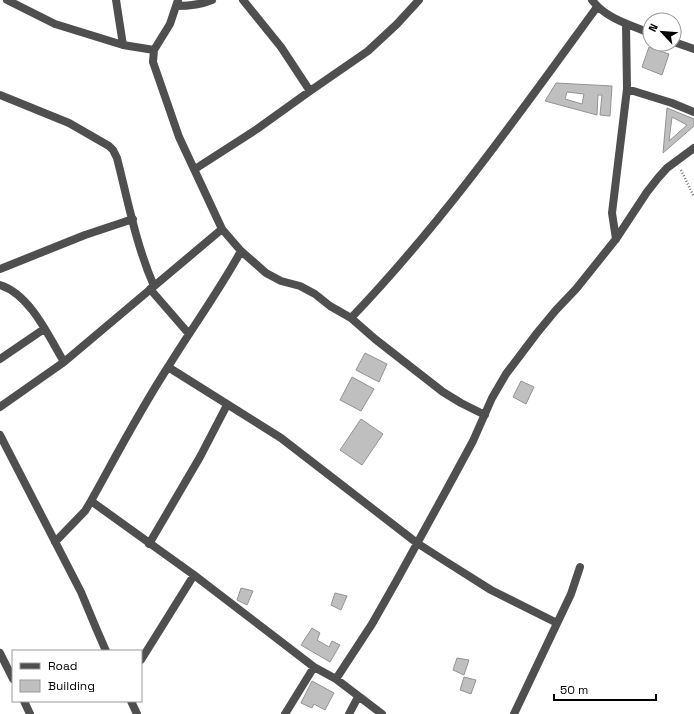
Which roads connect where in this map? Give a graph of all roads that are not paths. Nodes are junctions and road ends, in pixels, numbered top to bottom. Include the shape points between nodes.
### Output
1 (7, 0) edge
2 (116, 0) edge
3 (212, 0) edge
4 (243, 0) edge
5 (419, 0) edge
6 (177, 3) edge
7 (595, 4) edge
8 (626, 24) junction
9 (642, 30) edge
10 (123, 45) junction
11 (682, 45) edge
12 (694, 49) edge
13 (154, 50) junction
14 (626, 89) junction
15 (310, 91) junction
16 (0, 95) edge
17 (694, 112) edge
18 (694, 148) edge
19 (195, 170) junction
20 (133, 219) junction
21 (222, 229) junction
22 (616, 239) junction
23 (241, 251) junction
24 (0, 269) edge
25 (0, 285) edge
26 (152, 287) junction
27 (350, 318) junction
28 (44, 330) junction
29 (189, 334) junction
30 (0, 359) edge
31 (64, 362) junction
32 (168, 367) junction
33 (227, 405) junction
34 (0, 407) edge
35 (485, 415) junction
36 (0, 436) edge
37 (91, 501) junction
38 (55, 542) junction
39 (417, 543) junction
40 (149, 544) junction
41 (580, 567) dead end
42 (194, 575) junction
43 (557, 623) junction
44 (106, 650) edge
45 (0, 653) edge
46 (142, 658) edge
47 (314, 667) junction
48 (12, 677) edge
49 (336, 679) junction
50 (358, 697) junction
51 (24, 702) edge
52 (131, 702) edge
53 (30, 714) edge
54 (137, 714) edge
55 (285, 714) edge
56 (349, 714) edge
57 (382, 714) edge
58 (514, 714) edge

1 - 10 street via 55,24
2 - 10 street
3 - 6 street via 192,6
4 - 15 street via 282,47
5 - 15 street via 368,51
6 - 13 street via 170,24
7 - 8 street
7 - 27 street via 461,191 387,280
8 - 9 street
8 - 14 street
10 - 13 street
11 - 12 street
13 - 19 street via 153,62 156,71 179,137
14 - 17 street
14 - 22 street via 612,213
15 - 19 street
16 - 20 street via 69,123 109,146 117,158
18 - 22 street via 667,168 647,192
19 - 21 street
20 - 24 street
20 - 26 street
21 - 23 street
21 - 26 street
22 - 35 street via 520,354 492,398
23 - 27 street via 266,273 315,294
23 - 29 street
25 - 28 street via 24,301
26 - 29 street
26 - 31 street
27 - 35 street via 443,392
28 - 30 street
28 - 31 street
29 - 32 street
31 - 34 street
32 - 33 street
32 - 37 street
33 - 39 street via 281,438
33 - 40 street
35 - 39 street via 448,489
36 - 38 street
37 - 38 street via 85,511
37 - 40 street
38 - 44 street via 81,592
39 - 43 street via 491,590
39 - 49 street via 372,624
40 - 42 street
41 - 43 street
42 - 46 street
42 - 47 street
43 - 58 street
45 - 48 street
47 - 49 street
47 - 55 street
49 - 50 street
50 - 56 street
50 - 57 street
51 - 53 street
52 - 54 street

